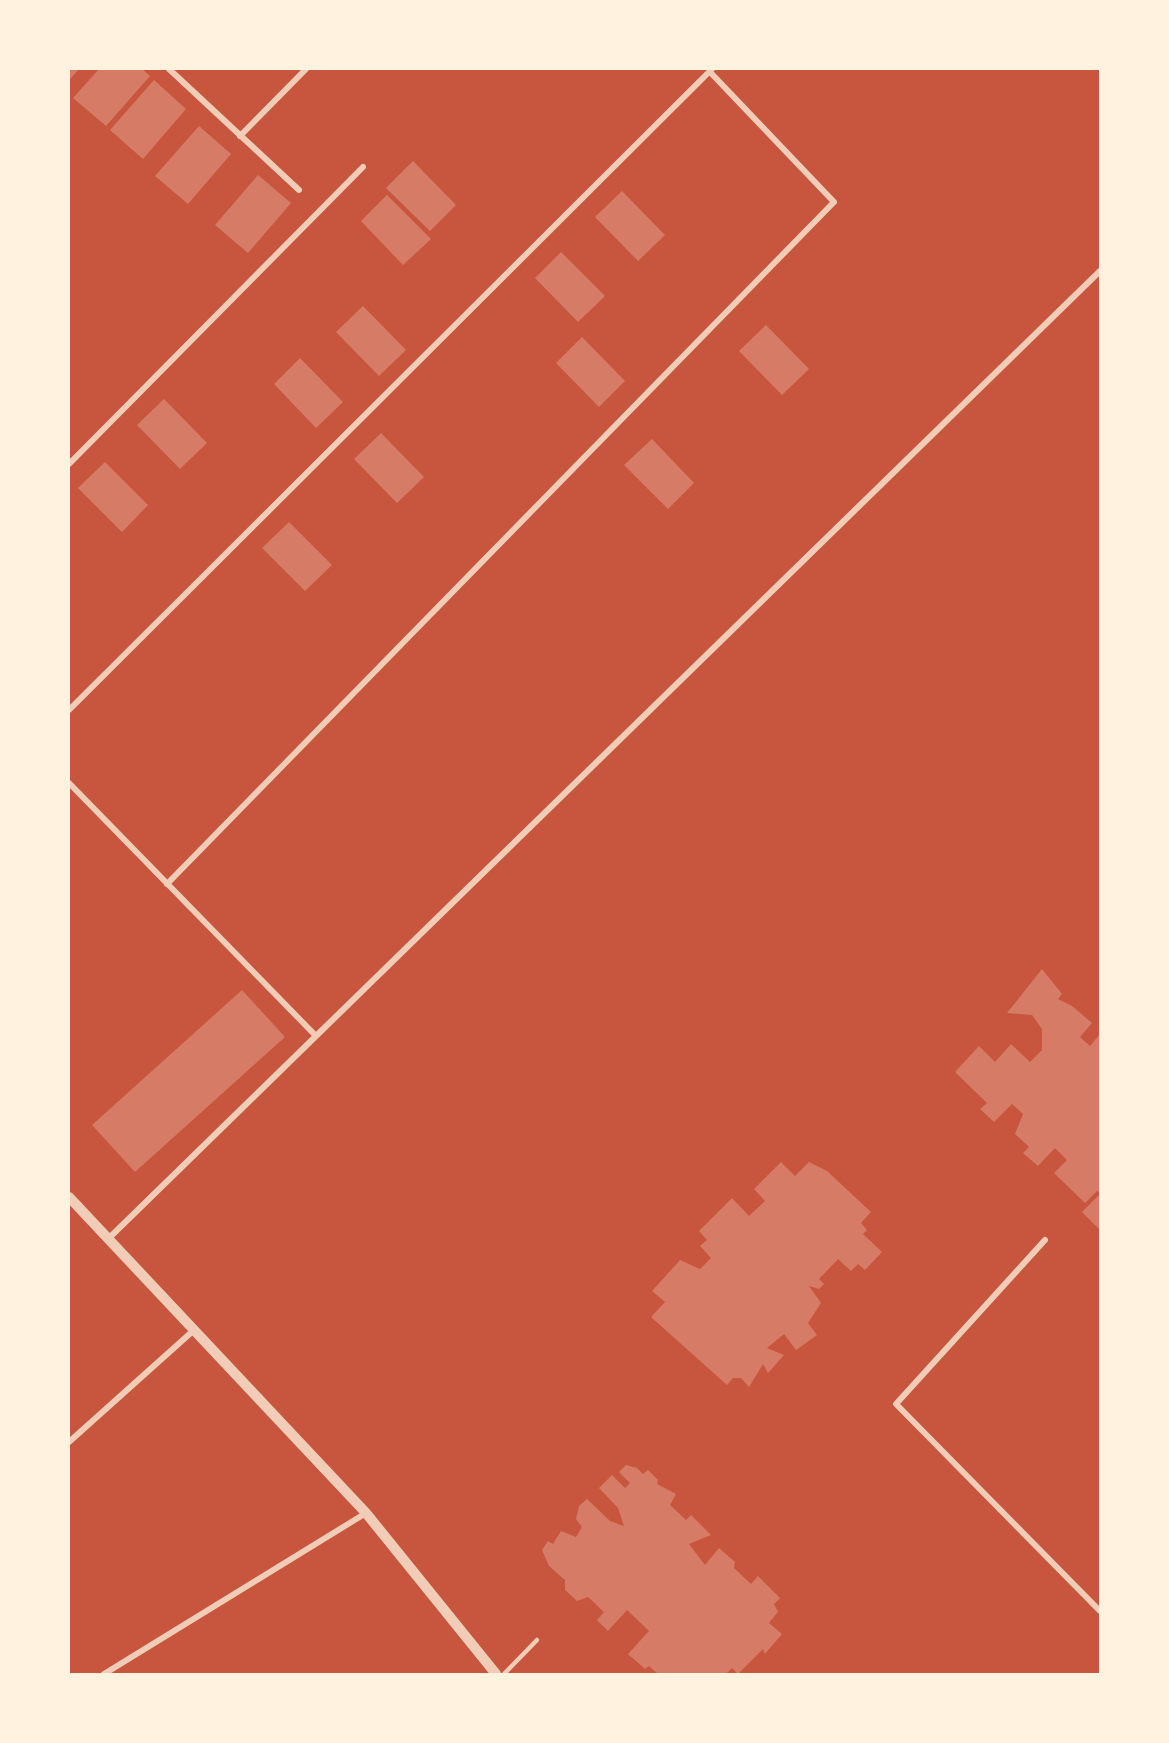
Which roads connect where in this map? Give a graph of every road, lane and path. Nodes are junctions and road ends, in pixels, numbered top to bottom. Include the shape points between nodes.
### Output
1 (169, 69) edge
2 (306, 69) edge
3 (711, 70) edge
4 (240, 136) junction
5 (363, 167) dead end
6 (299, 190) dead end
7 (1100, 271) edge
8 (69, 464) edge
9 (69, 710) edge
10 (69, 783) edge
11 (167, 884) junction
12 (316, 1036) junction
13 (69, 1197) edge
14 (108, 1239) junction
15 (1045, 1240) dead end
16 (194, 1330) junction
17 (69, 1442) edge
18 (366, 1513) junction
19 (1100, 1611) edge
20 (537, 1640) dead end
21 (104, 1674) edge
22 (496, 1674) edge
23 (504, 1674) edge

1 - 4 street
2 - 4 street
3 - 9 street
3 - 11 street via 834,201
4 - 6 street
5 - 8 street
7 - 12 street
10 - 11 street
11 - 12 street
12 - 14 street
13 - 14 street
14 - 16 street
15 - 19 street via 896,1404
16 - 17 street
16 - 18 street
18 - 21 street
18 - 22 street
20 - 23 lane

